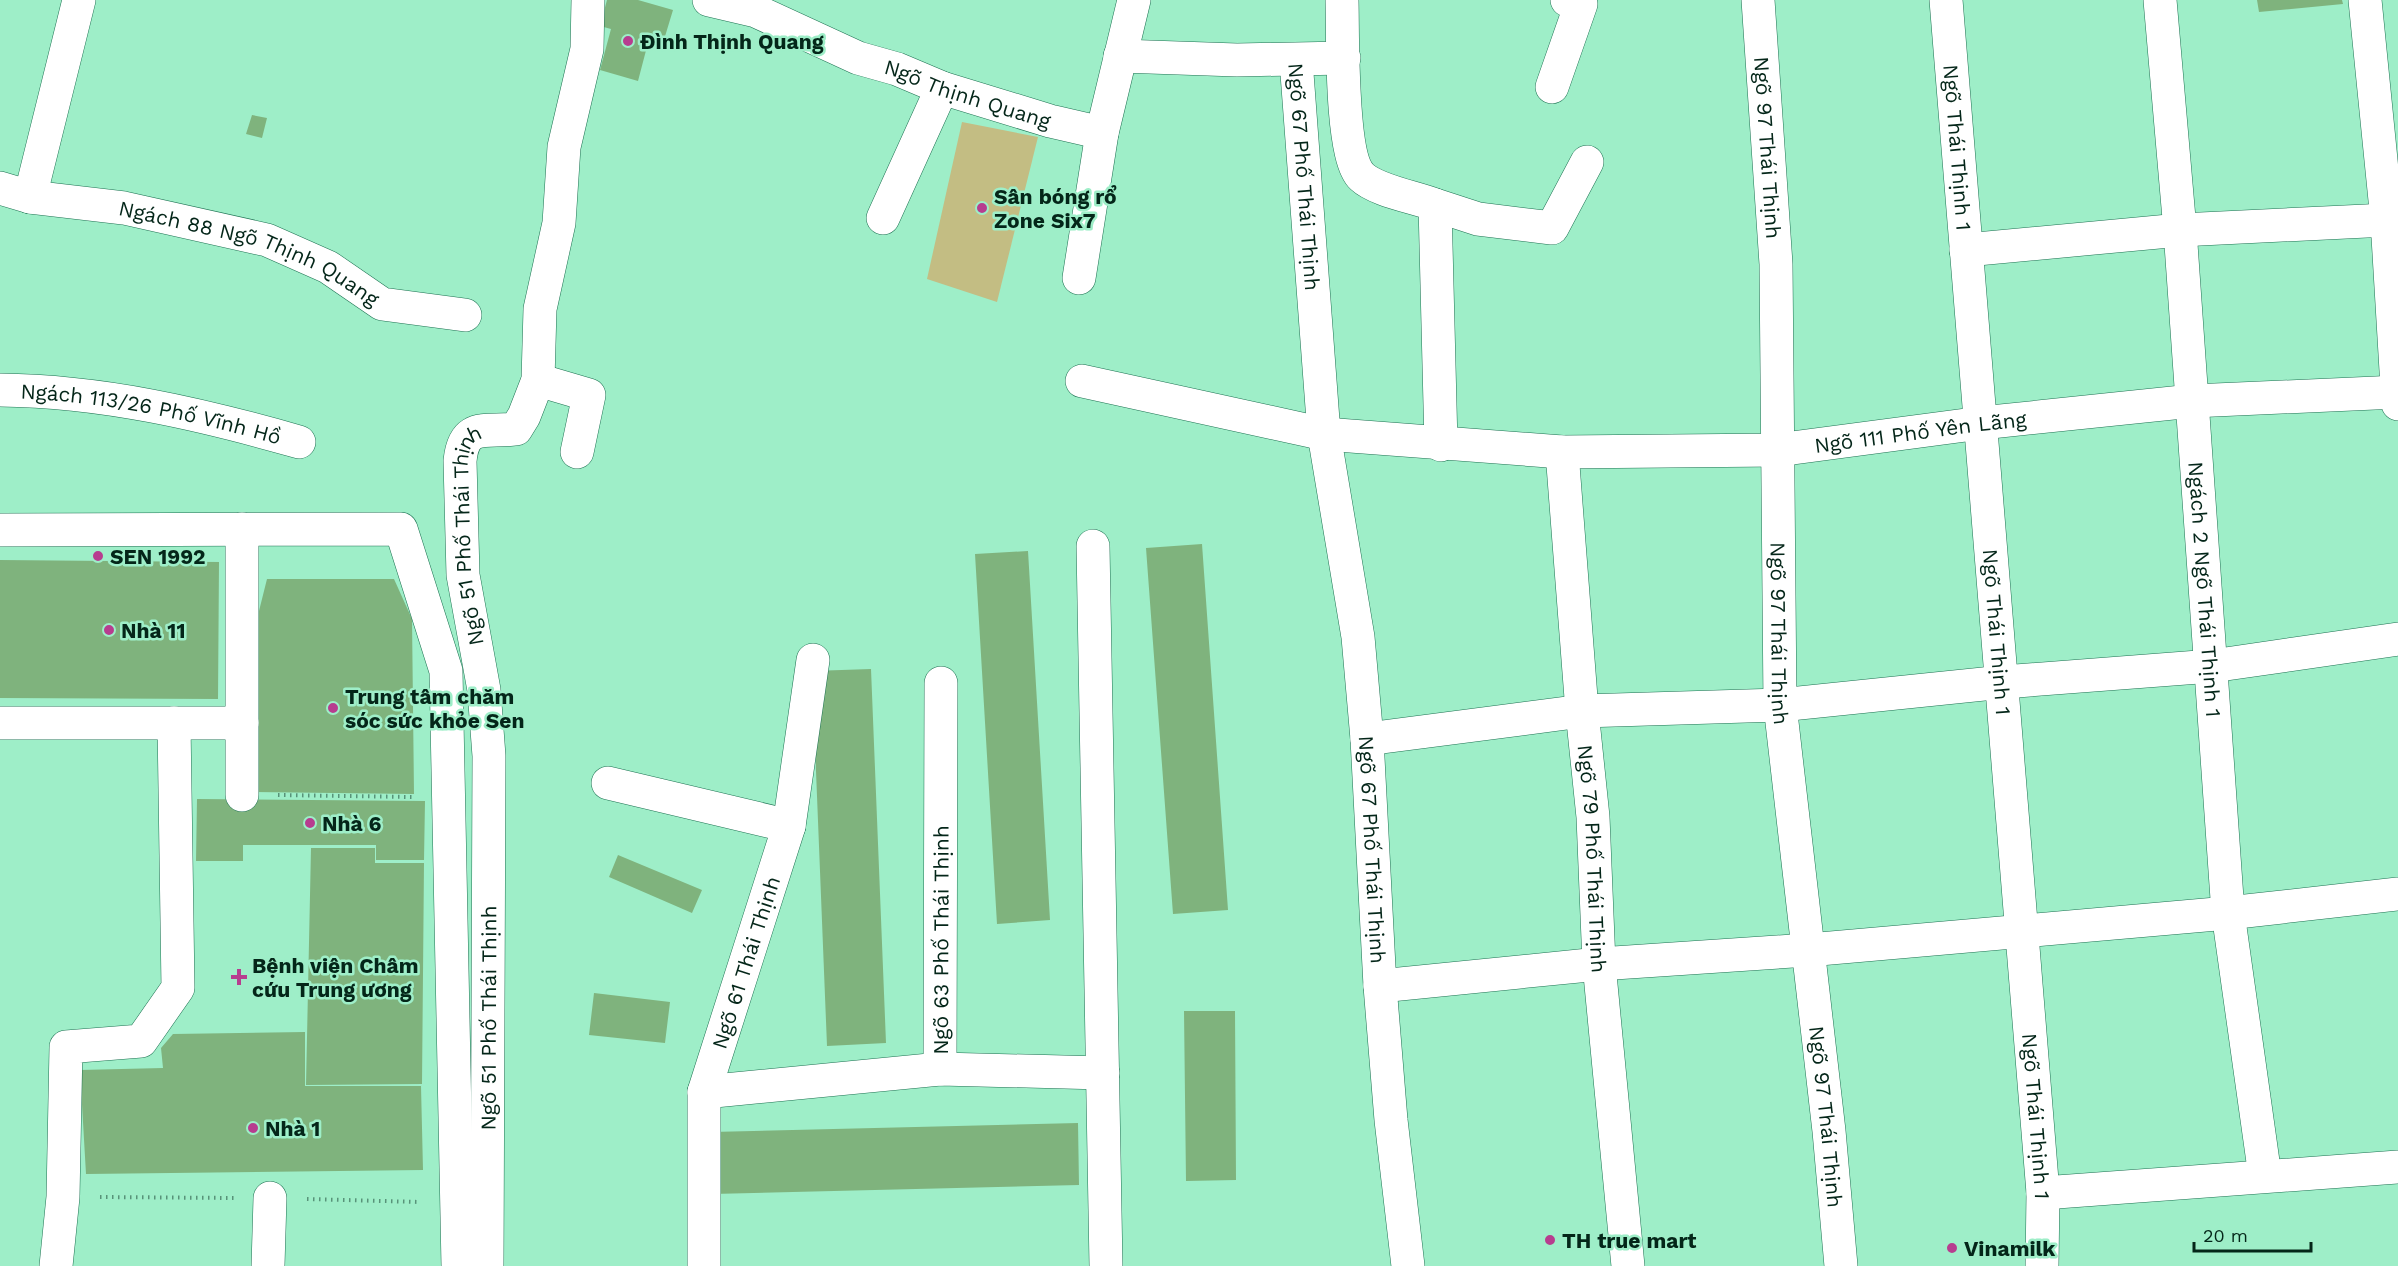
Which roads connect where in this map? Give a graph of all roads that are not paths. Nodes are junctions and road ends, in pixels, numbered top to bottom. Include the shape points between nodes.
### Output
1 (79, 0) edge
2 (588, 0) edge
3 (709, 0) edge
4 (1134, 0) edge
5 (1342, 0) edge
6 (1567, 0) edge
7 (1758, 0) edge
8 (1946, 0) edge
9 (2160, 0) edge
10 (2365, 0) edge
11 (757, 5) edge
12 (1120, 56) junction
13 (1344, 58) junction
14 (1296, 60) junction
15 (1552, 87) dead end
16 (942, 88) junction
17 (1102, 132) junction
18 (1587, 162) dead end
19 (15, 192) edge
20 (1435, 205) junction
21 (882, 218) dead end
22 (2387, 220) junction
23 (2180, 230) junction
24 (1966, 250) junction
25 (1079, 278) dead end
26 (465, 315) dead end
27 (538, 380) junction
28 (1082, 381) dead end
29 (0, 390) edge
30 (2398, 392) edge
31 (2192, 401) junction
32 (2398, 404) edge
33 (1981, 423) junction
34 (1324, 434) junction
35 (299, 442) dead end
36 (1441, 445) junction
37 (1778, 450) junction
38 (577, 452) dead end
39 (1562, 452) junction
40 (242, 529) junction
41 (0, 530) edge
42 (1093, 546) dead end
43 (2398, 639) edge
44 (813, 660) dead end
45 (2212, 666) junction
46 (2003, 682) junction
47 (941, 683) dead end
48 (1780, 705) junction
49 (1582, 711) junction
50 (0, 723) edge
51 (174, 723) junction
52 (242, 723) junction
53 (1367, 739) junction
54 (608, 783) dead end
55 (242, 795) road end
56 (789, 826) junction
57 (2398, 894) edge
58 (2228, 913) junction
59 (2022, 930) junction
60 (1808, 950) junction
61 (1599, 964) junction
62 (1380, 987) junction
63 (940, 1069) junction
64 (1103, 1073) junction
65 (704, 1092) junction
66 (2398, 1167) edge
67 (2265, 1176) junction
68 (2043, 1193) junction
69 (270, 1198) road end
70 (56, 1266) edge
71 (268, 1266) edge
72 (458, 1266) edge
73 (487, 1266) edge
74 (704, 1266) edge
75 (1106, 1266) edge
76 (1408, 1266) edge
77 (1628, 1266) edge
78 (1841, 1266) edge
79 (2042, 1266) edge

1 - 19 street
2 - 27 street, Ngõ 51 Phố Thái Thịnh via 587,49 564,147 559,223 540,309
3 - 11 street, Ngõ Thịnh Quang
4 - 12 street
5 - 13 street
6 - 15 street via 1581,4
7 - 37 street, Ngõ 97 Thái Thịnh via 1776,264
8 - 24 street, Ngõ Thái Thịnh 1
9 - 23 street, Ngách 2 Ngõ Thái Thịnh 1
10 - 22 street
11 - 16 street, Ngõ Thịnh Quang via 858,58
12 - 14 street, Ngõ 67 Phố Thái Thịnh
12 - 17 street
13 - 14 street
13 - 20 street via 1347,132 1353,164 1362,177 1377,185
14 - 34 street, Ngõ 67 Phố Thái Thịnh
16 - 17 street, Ngõ Thịnh Quang via 1050,121
16 - 21 street
17 - 25 street
18 - 20 street via 1552,228 1478,219
19 - 26 street, Ngách 88 Ngõ Thịnh Quang via 124,208 267,240 328,267 382,304
20 - 36 street
22 - 23 street
22 - 30 street
23 - 24 street
23 - 31 street, Ngách 2 Ngõ Thái Thịnh 1
24 - 33 street, Ngõ Thái Thịnh 1
27 - 38 street via 589,395
27 - 73 street, Ngõ 51 Phố Thái Thịnh via 516,429 475,431 461,450 460,461 463,575 484,690 489,756
28 - 34 street
29 - 35 street, Ngách 113/26 Phố Vĩnh Hồ via 91,396 204,415
30 - 31 street, Ngõ 111 Phố Yên Lãng
30 - 32 street
31 - 33 street, Ngõ 111 Phố Yên Lãng
31 - 45 street, Ngách 2 Ngõ Thái Thịnh 1
33 - 37 street, Ngõ 111 Phố Yên Lãng
33 - 46 street, Ngõ Thái Thịnh 1
34 - 36 street
34 - 53 street, Ngõ 67 Phố Thái Thịnh via 1359,637
36 - 39 street, Ngõ 111 Phố Yên Lãng
37 - 39 street, Ngõ 111 Phố Yên Lãng
37 - 48 street, Ngõ 97 Thái Thịnh
39 - 49 street, Ngõ 79 Phố Thái Thịnh
40 - 41 street
40 - 52 street
40 - 72 street via 401,529 446,671
42 - 64 street
43 - 45 street
44 - 56 street, Ngõ 61 Thái Thịnh
45 - 46 street
45 - 58 street, Ngách 2 Ngõ Thái Thịnh 1
46 - 48 street
46 - 59 street, Ngõ Thái Thịnh 1
47 - 63 street, Ngõ 63 Phố Thái Thịnh
48 - 49 street
48 - 60 street, Ngõ 97 Thái Thịnh
49 - 53 street
49 - 61 street, Ngõ 79 Phố Thái Thịnh via 1593,817
50 - 51 street
51 - 52 street
51 - 70 street via 178,988 141,1041 66,1047 63,1197
52 - 55 street
53 - 62 street, Ngõ 67 Phố Thái Thịnh
54 - 56 street
56 - 65 street, Ngõ 61 Thái Thịnh
57 - 58 street
58 - 59 street
58 - 67 street, Ngách 2 Ngõ Thái Thịnh 1
59 - 60 street
59 - 68 street, Ngõ Thái Thịnh 1
60 - 61 street
60 - 78 street, Ngõ 97 Thái Thịnh via 1830,1131
61 - 62 street
61 - 77 street, Ngõ 79 Phố Thái Thịnh
62 - 76 street, Ngõ 67 Phố Thái Thịnh
63 - 64 street, Ngõ 63 Phố Thái Thịnh
63 - 65 street
64 - 75 street
65 - 74 street, Ngõ 61 Thái Thịnh
66 - 67 street
67 - 68 street
68 - 79 street, Ngõ Thái Thịnh 1
69 - 71 street

